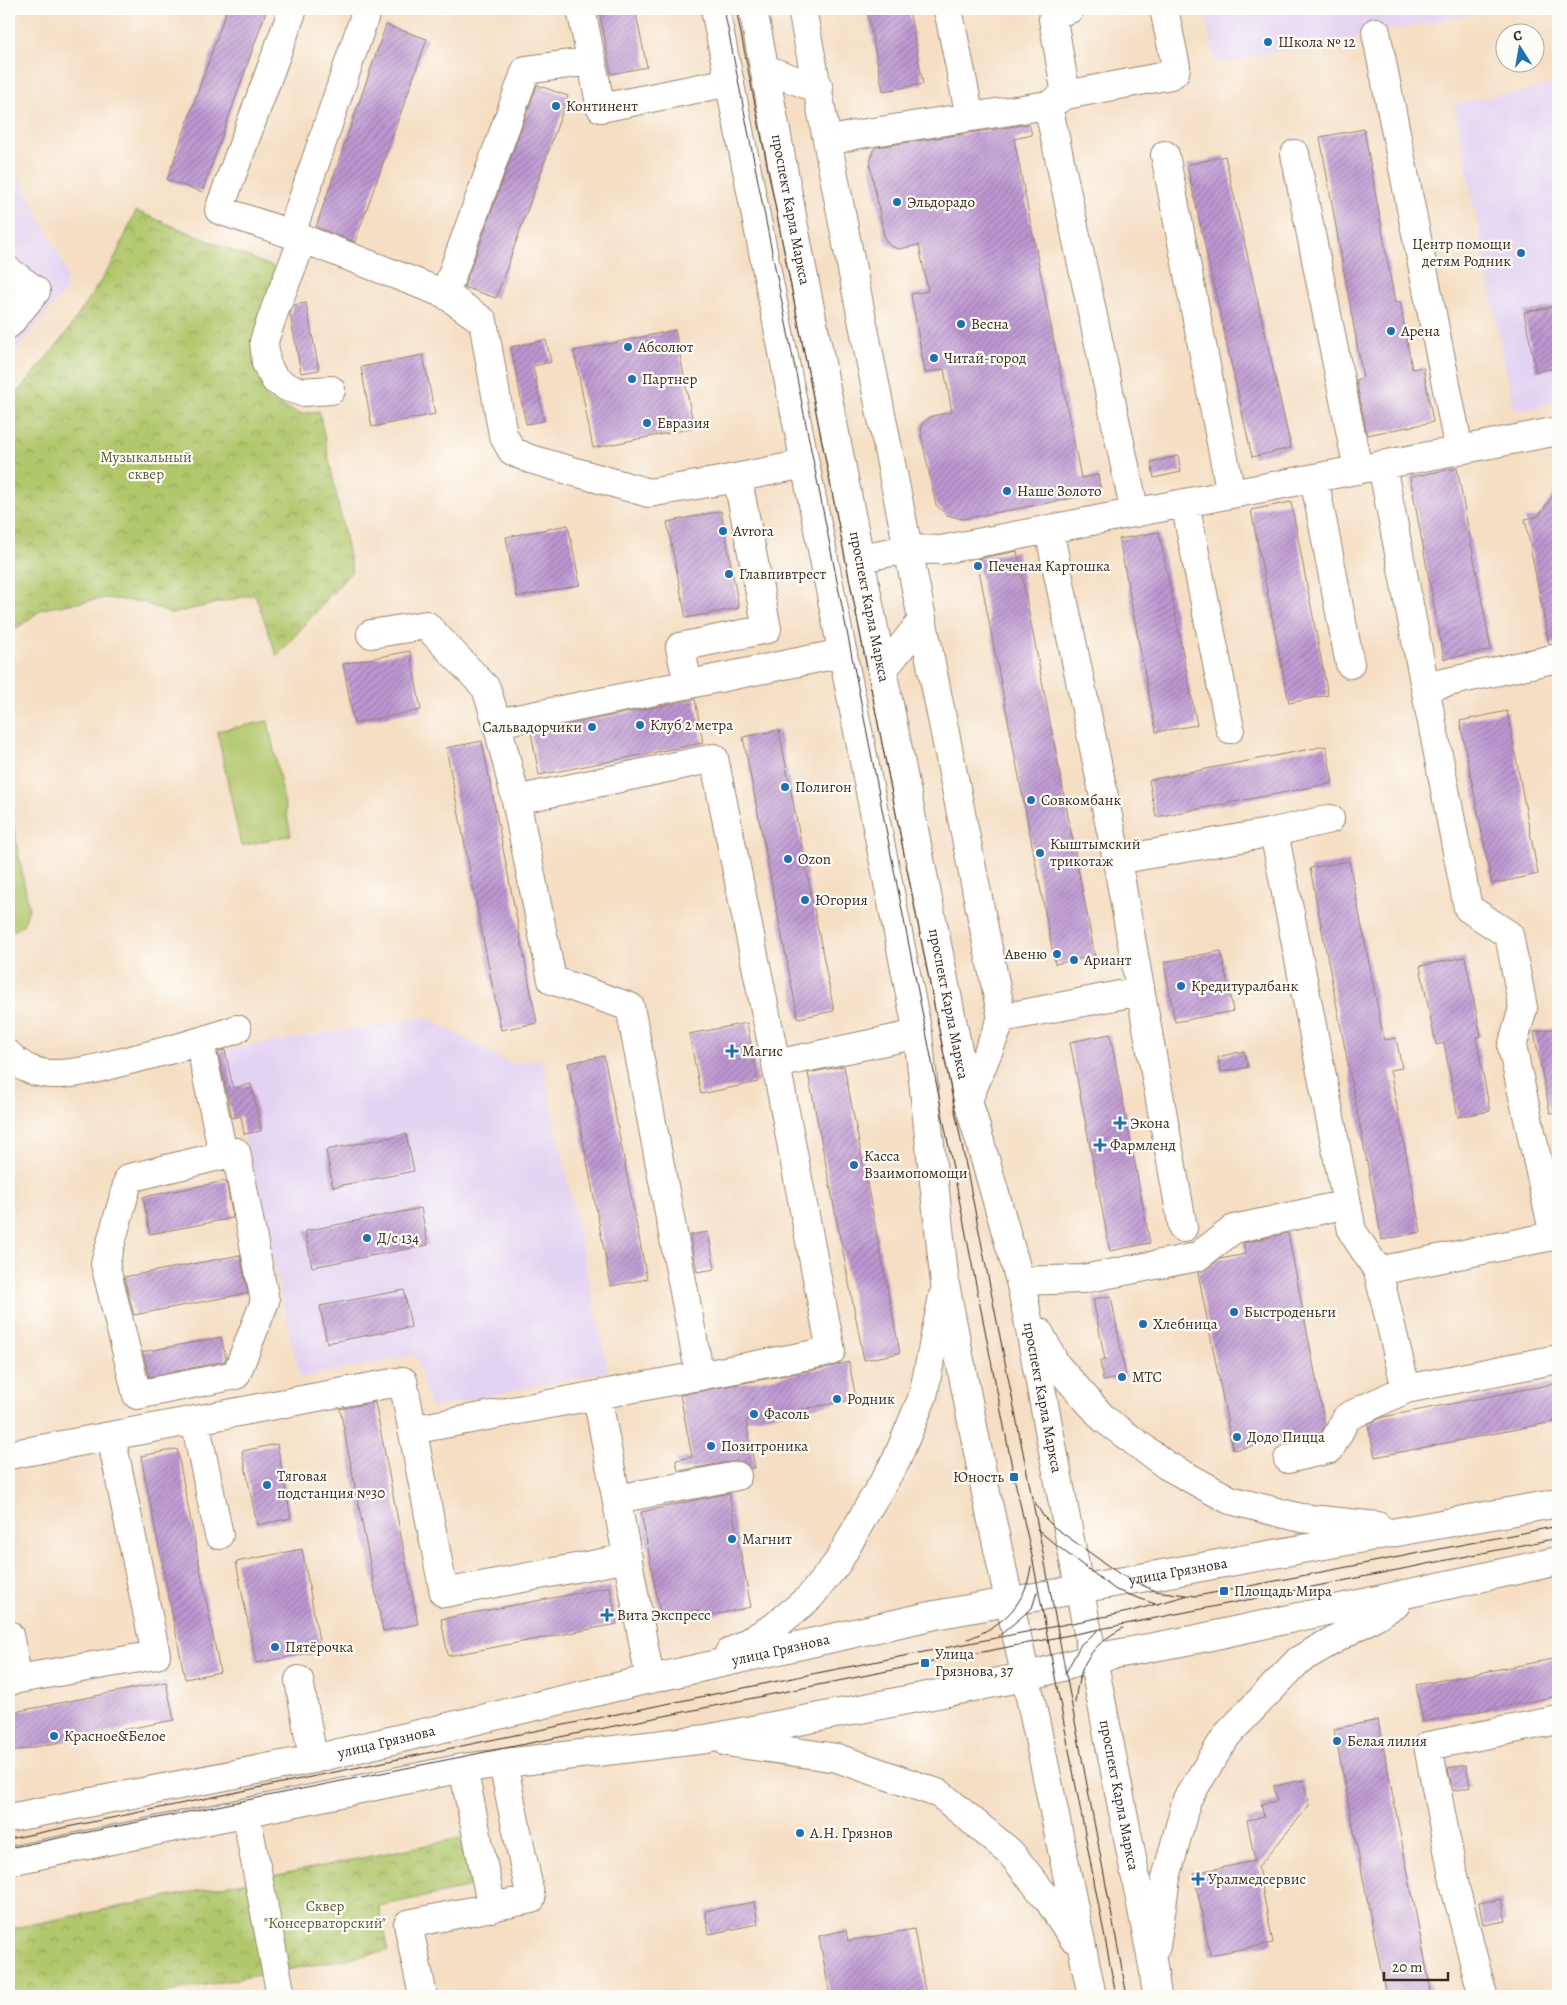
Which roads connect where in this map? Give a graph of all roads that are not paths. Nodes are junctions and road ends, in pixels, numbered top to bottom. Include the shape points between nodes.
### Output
1 (293, 9) edge
2 (367, 9) edge
3 (581, 9) edge
4 (715, 9) edge
5 (753, 9) edge
6 (802, 9) edge
7 (948, 9) edge
8 (1070, 9) edge
9 (1164, 9) edge
10 (1376, 32) dead end
11 (592, 61) junction
12 (765, 69) junction
13 (730, 82) junction
14 (819, 89) junction
15 (1057, 100) junction
16 (970, 117) junction
17 (828, 142) junction
18 (1295, 154) dead end
19 (1164, 155) dead end
20 (297, 237) junction
21 (9, 271) edge
22 (445, 294) junction
23 (9, 324) edge
24 (331, 390) dead end
25 (1558, 431) edge
26 (1459, 450) junction
27 (805, 464) junction
28 (1370, 468) junction
29 (1314, 478) junction
30 (733, 479) junction
31 (1231, 494) junction
32 (1185, 504) junction
33 (1135, 513) junction
34 (1048, 530) junction
35 (908, 549) junction
36 (860, 558) junction
37 (922, 621) junction
38 (372, 634) dead end
39 (843, 653) junction
40 (1558, 658) edge
41 (1350, 664) dead end
42 (882, 671) junction
43 (688, 684) junction
44 (1425, 687) junction
45 (497, 723) junction
46 (1230, 729) dead end
47 (516, 800) junction
48 (1330, 819) dead end
49 (1274, 832) junction
50 (1117, 860) junction
51 (1140, 991) junction
52 (1002, 1018) junction
53 (238, 1029) dead end
54 (918, 1034) junction
55 (200, 1043) junction
56 (9, 1055) edge
57 (776, 1064) junction
58 (968, 1100) junction
59 (224, 1154) junction
60 (1347, 1204) junction
61 (1183, 1228) dead end
62 (1556, 1235) edge
63 (1378, 1271) junction
64 (945, 1284) junction
65 (1023, 1292) junction
66 (1558, 1359) edge
67 (700, 1376) junction
68 (1406, 1390) junction
69 (597, 1396) junction
70 (195, 1421) junction
71 (412, 1430) junction
72 (111, 1436) junction
73 (9, 1455) edge
74 (1288, 1460) dead end
75 (737, 1476) dead end
76 (617, 1499) junction
77 (1558, 1503) edge
78 (1409, 1529) junction
79 (219, 1534) dead end
80 (628, 1558) junction
81 (1558, 1560) edge
82 (1079, 1588) junction
83 (1419, 1590) junction
84 (1009, 1601) junction
85 (9, 1635) edge
86 (1094, 1658) junction
87 (704, 1667) junction
88 (1025, 1677) junction
89 (650, 1679) junction
90 (13, 1680) edge
91 (299, 1680) dead end
92 (1558, 1720) edge
93 (706, 1739) junction
94 (313, 1759) junction
95 (502, 1763) junction
96 (463, 1768) junction
97 (246, 1814) junction
98 (9, 1818) edge
99 (9, 1861) edge
100 (492, 1908) junction
101 (1082, 1951) junction
102 (1153, 1966) junction
103 (281, 1996) edge
104 (422, 1996) edge
105 (1092, 1996) edge
106 (1157, 1996) edge
107 (1483, 1996) edge

1 - 20 main road via 219,210
2 - 20 main road
3 - 11 main road
4 - 13 main road
5 - 12 main road, проспект Карла Маркса
6 - 14 main road
7 - 16 main road
8 - 15 main road via 1054,14 1053,19
9 - 15 main road via 1175,72
10 - 26 main road
11 - 13 main road via 601,108
11 - 22 main road via 526,70
12 - 14 main road
12 - 36 main road, проспект Карла Маркса
13 - 27 main road
14 - 17 main road
15 - 16 main road
15 - 33 main road
16 - 17 main road
17 - 35 main road
18 - 28 main road
19 - 31 main road
20 - 22 main road
20 - 24 main road via 264,341 266,364 275,380 289,388 302,392
21 - 23 main road via 36,291
22 - 30 main road via 483,320 503,434 512,451 530,459 649,492
25 - 26 main road
26 - 28 main road
27 - 30 main road
27 - 39 main road
28 - 29 main road
28 - 44 main road
29 - 31 main road
29 - 41 main road
30 - 43 main road via 738,486 767,629 680,647
31 - 32 main road
32 - 33 main road
32 - 46 main road
33 - 34 main road
34 - 35 main road via 941,550
34 - 50 main road
35 - 36 main road
35 - 37 main road
36 - 42 main road, проспект Карла Маркса
37 - 42 main road
37 - 52 main road
38 - 45 main road via 426,625 486,688
39 - 43 main road
39 - 54 main road
40 - 44 main road
42 - 58 main road, проспект Карла Маркса
43 - 45 main road
44 - 62 main road via 1468,908 1509,935 1524,1008 1512,1047
45 - 47 main road
47 - 57 main road via 714,758
47 - 67 main road via 552,980 630,1007
48 - 49 main road
49 - 50 main road
49 - 60 main road
50 - 51 main road
51 - 52 main road
51 - 61 main road
52 - 58 main road
53 - 55 main road
54 - 57 main road
54 - 64 main road
55 - 56 main road via 77,1073 32,1071
55 - 59 main road
57 - 67 main road via 831,1351
58 - 65 main road, проспект Карла Маркса
59 - 59 main road via 236,1152 265,1301 236,1375 137,1395 105,1264 129,1178
60 - 63 main road via 1352,1231
60 - 65 main road via 1234,1229 1197,1257
62 - 63 main road
63 - 68 main road
64 - 84 main road
64 - 87 main road via 923,1396 896,1461 838,1562 810,1597 774,1627
65 - 78 main road via 1056,1365 1104,1419 1166,1465 1230,1500 1301,1518
65 - 82 main road, проспект Карла Маркса
66 - 68 main road
67 - 69 main road
68 - 74 main road via 1347,1417 1330,1449
69 - 71 main road
69 - 76 main road
70 - 71 main road via 403,1381
70 - 72 main road
70 - 79 main road
71 - 80 main road via 444,1593
72 - 73 main road
72 - 90 main road via 156,1655
75 - 76 main road
76 - 80 main road
77 - 78 main road, улица Грязнова
78 - 82 main road, улица Грязнова
80 - 89 main road
81 - 83 main road
82 - 84 main road, улица Грязнова
82 - 86 main road, проспект Карла Маркса
83 - 86 main road
83 - 102 main road via 1299,1660 1227,1735 1187,1799 1166,1878
84 - 87 main road, улица Грязнова
84 - 88 main road
85 - 90 main road
86 - 88 main road
86 - 102 main road, проспект Карла Маркса
87 - 89 main road, улица Грязнова
88 - 93 main road
88 - 101 main road
89 - 94 main road, улица Грязнова
91 - 94 main road
92 - 107 main road via 1428,1746 1456,1891
93 - 95 main road
93 - 101 main road via 837,1758 940,1794 1010,1852 1049,1900
94 - 98 main road, улица Грязнова
95 - 96 main road
95 - 100 main road via 531,1899
96 - 97 main road
96 - 100 main road
97 - 99 main road
97 - 103 main road
100 - 104 main road via 408,1924
101 - 105 main road
102 - 106 main road, проспект Карла Маркса

